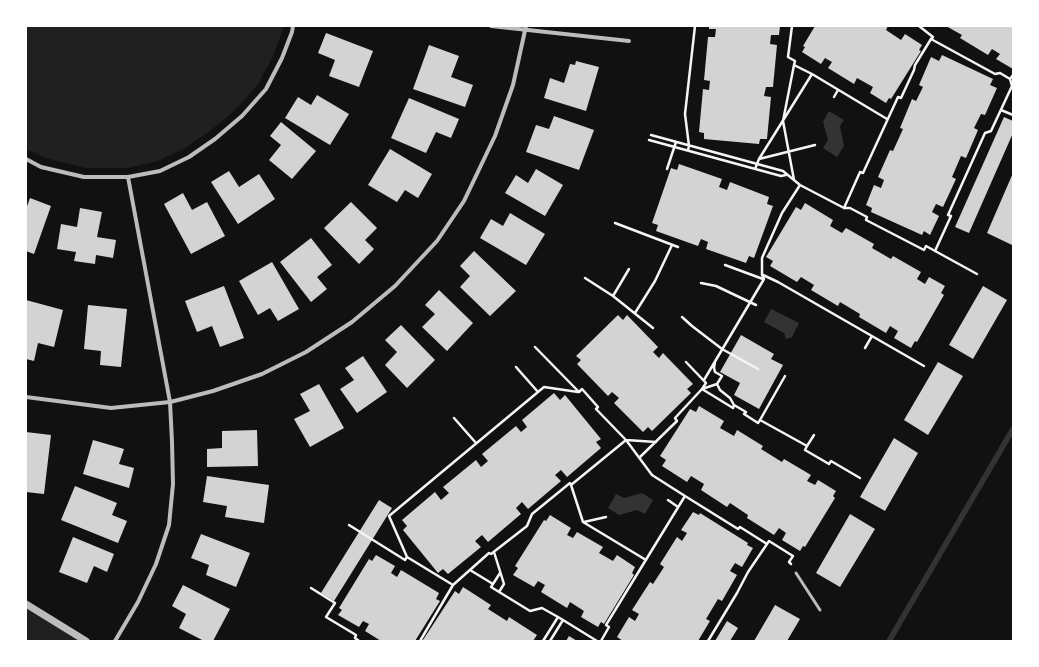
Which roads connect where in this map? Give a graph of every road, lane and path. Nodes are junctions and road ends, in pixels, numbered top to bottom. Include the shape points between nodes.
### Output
1 (293, 26) edge
2 (491, 26) edge
3 (695, 26) edge
4 (792, 26) edge
5 (919, 26) edge
6 (526, 28) edge
7 (931, 39) junction
8 (630, 41) dead end
9 (794, 65) junction
10 (812, 74) junction
11 (1013, 75) edge
12 (1010, 79) junction
13 (838, 90) junction
14 (834, 96) dead end
15 (1001, 110) junction
16 (1013, 115) edge
17 (887, 119) junction
18 (783, 120) junction
19 (651, 135) dead end
20 (649, 140) dead end
21 (676, 142) junction
22 (815, 145) dead end
23 (690, 146) junction
24 (674, 147) junction
25 (688, 150) junction
26 (789, 152) junction
27 (759, 159) junction
28 (26, 160) edge
29 (756, 164) junction
30 (667, 169) dead end
31 (755, 169) junction
32 (787, 175) junction
33 (128, 177) junction
34 (795, 181) junction
35 (800, 185) junction
36 (844, 208) junction
37 (615, 223) dead end
38 (672, 245) junction
39 (678, 247) dead end
40 (935, 251) junction
41 (725, 265) dead end
42 (630, 269) dead end
43 (977, 274) dead end
44 (762, 275) junction
45 (586, 278) dead end
46 (764, 279) junction
47 (701, 282) dead end
48 (613, 296) junction
49 (750, 302) junction
50 (756, 305) dead end
51 (635, 313) junction
52 (682, 317) dead end
53 (653, 328) dead end
54 (872, 336) junction
55 (535, 347) dead end
56 (865, 348) dead end
57 (722, 349) junction
58 (686, 362) dead end
59 (715, 362) junction
60 (924, 366) dead end
61 (516, 367) dead end
62 (758, 369) dead end
63 (785, 376) dead end
64 (704, 380) junction
65 (717, 384) junction
66 (702, 389) junction
67 (538, 392) junction
68 (579, 392) junction
69 (26, 397) edge
70 (170, 402) junction
71 (734, 405) junction
72 (454, 418) dead end
73 (760, 420) junction
74 (814, 435) dead end
75 (626, 440) junction
76 (656, 442) junction
77 (476, 443) junction
78 (807, 446) junction
79 (639, 458) junction
80 (860, 478) dead end
81 (571, 485) junction
82 (685, 496) junction
83 (668, 500) dead end
84 (678, 507) junction
85 (606, 517) dead end
86 (583, 522) junction
87 (349, 525) dead end
88 (767, 544) junction
89 (494, 552) junction
90 (407, 557) junction
91 (646, 560) junction
92 (470, 570) junction
93 (500, 573) junction
94 (796, 573) joint
95 (493, 584) junction
96 (453, 585) junction
97 (311, 588) dead end
98 (499, 592) junction
99 (26, 604) edge
100 (820, 610) dead end
101 (558, 617) junction
102 (563, 620) junction
103 (86, 641) edge
104 (114, 641) edge
105 (359, 641) edge
106 (420, 641) edge
107 (545, 641) edge
108 (550, 641) edge
109 (598, 641) edge
110 (601, 641) edge
111 (708, 641) edge

1 - 33 street via 282,58 266,89 242,116 189,157 160,170
2 - 6 street
3 - 23 path via 685,114
4 - 9 path via 788,57 795,61
5 - 7 path via 933,37
6 - 8 street
6 - 70 street via 513,85 495,136 464,201 437,241 395,286 352,322 300,355 262,374
7 - 12 path via 995,74 1000,73
7 - 17 path via 915,65 901,98 898,97
9 - 10 path
9 - 18 path
10 - 13 path
10 - 18 path
11 - 12 path
12 - 15 path via 1012,86
13 - 14 path
13 - 17 path
15 - 16 path
15 - 40 path via 990,131 985,133 948,214 951,216
17 - 36 path
18 - 26 path
18 - 27 path
19 - 21 path
20 - 24 path
21 - 23 path
21 - 24 path
22 - 26 path
23 - 25 path
23 - 29 path
24 - 25 path
24 - 30 path
25 - 31 path
26 - 27 path
26 - 34 path
27 - 29 path
28 - 33 street via 41,167 84,177
29 - 31 path
29 - 32 path
31 - 32 path via 781,176
32 - 34 path
33 - 70 street
34 - 35 path
35 - 36 path
35 - 44 path via 782,212 762,258
36 - 40 path via 850,208 867,217 866,220 924,250 926,246
37 - 38 path
38 - 39 path
38 - 51 path via 655,281
40 - 43 path
41 - 46 path
42 - 48 path
44 - 46 path
44 - 54 path
45 - 48 path
46 - 49 path
47 - 49 path
48 - 51 path
49 - 50 path
49 - 57 path
51 - 53 path
52 - 57 path
54 - 56 path
54 - 60 path
55 - 68 path
57 - 59 path
57 - 62 path
58 - 64 path
59 - 64 path
59 - 65 path via 715,372 722,376
61 - 67 path
63 - 73 path
64 - 66 path via 706,383
65 - 66 path
65 - 71 path
66 - 71 path via 733,408
66 - 76 path via 675,418 677,421
67 - 68 path via 544,387
67 - 77 path
68 - 75 path via 582,389 598,407 596,409
69 - 70 street via 111,408
70 - 104 street via 173,484 169,525 156,564 138,602
71 - 73 path via 758,423
72 - 77 path
73 - 78 path
74 - 78 path
75 - 76 path
75 - 79 path
75 - 81 path
76 - 79 path
77 - 90 path via 389,516
78 - 80 path via 805,450
79 - 82 path via 652,476
81 - 86 path
81 - 89 path via 570,483 532,514 527,526
82 - 84 path
82 - 88 path
83 - 84 path
84 - 91 path
85 - 86 path
86 - 91 path
87 - 90 path via 405,560
88 - 94 path via 769,541 793,556 789,562
88 - 111 path
89 - 92 path via 489,553
89 - 93 path
90 - 96 path
91 - 110 path via 606,625 609,627
92 - 95 path
92 - 96 path
93 - 95 path
93 - 98 path via 504,584
94 - 100 lane
95 - 98 path via 491,587
96 - 106 path
97 - 105 path via 334,603 326,617 356,635 355,638
98 - 101 path via 530,611 542,608
99 - 103 street
101 - 102 path
101 - 107 path
102 - 108 path
102 - 109 path

